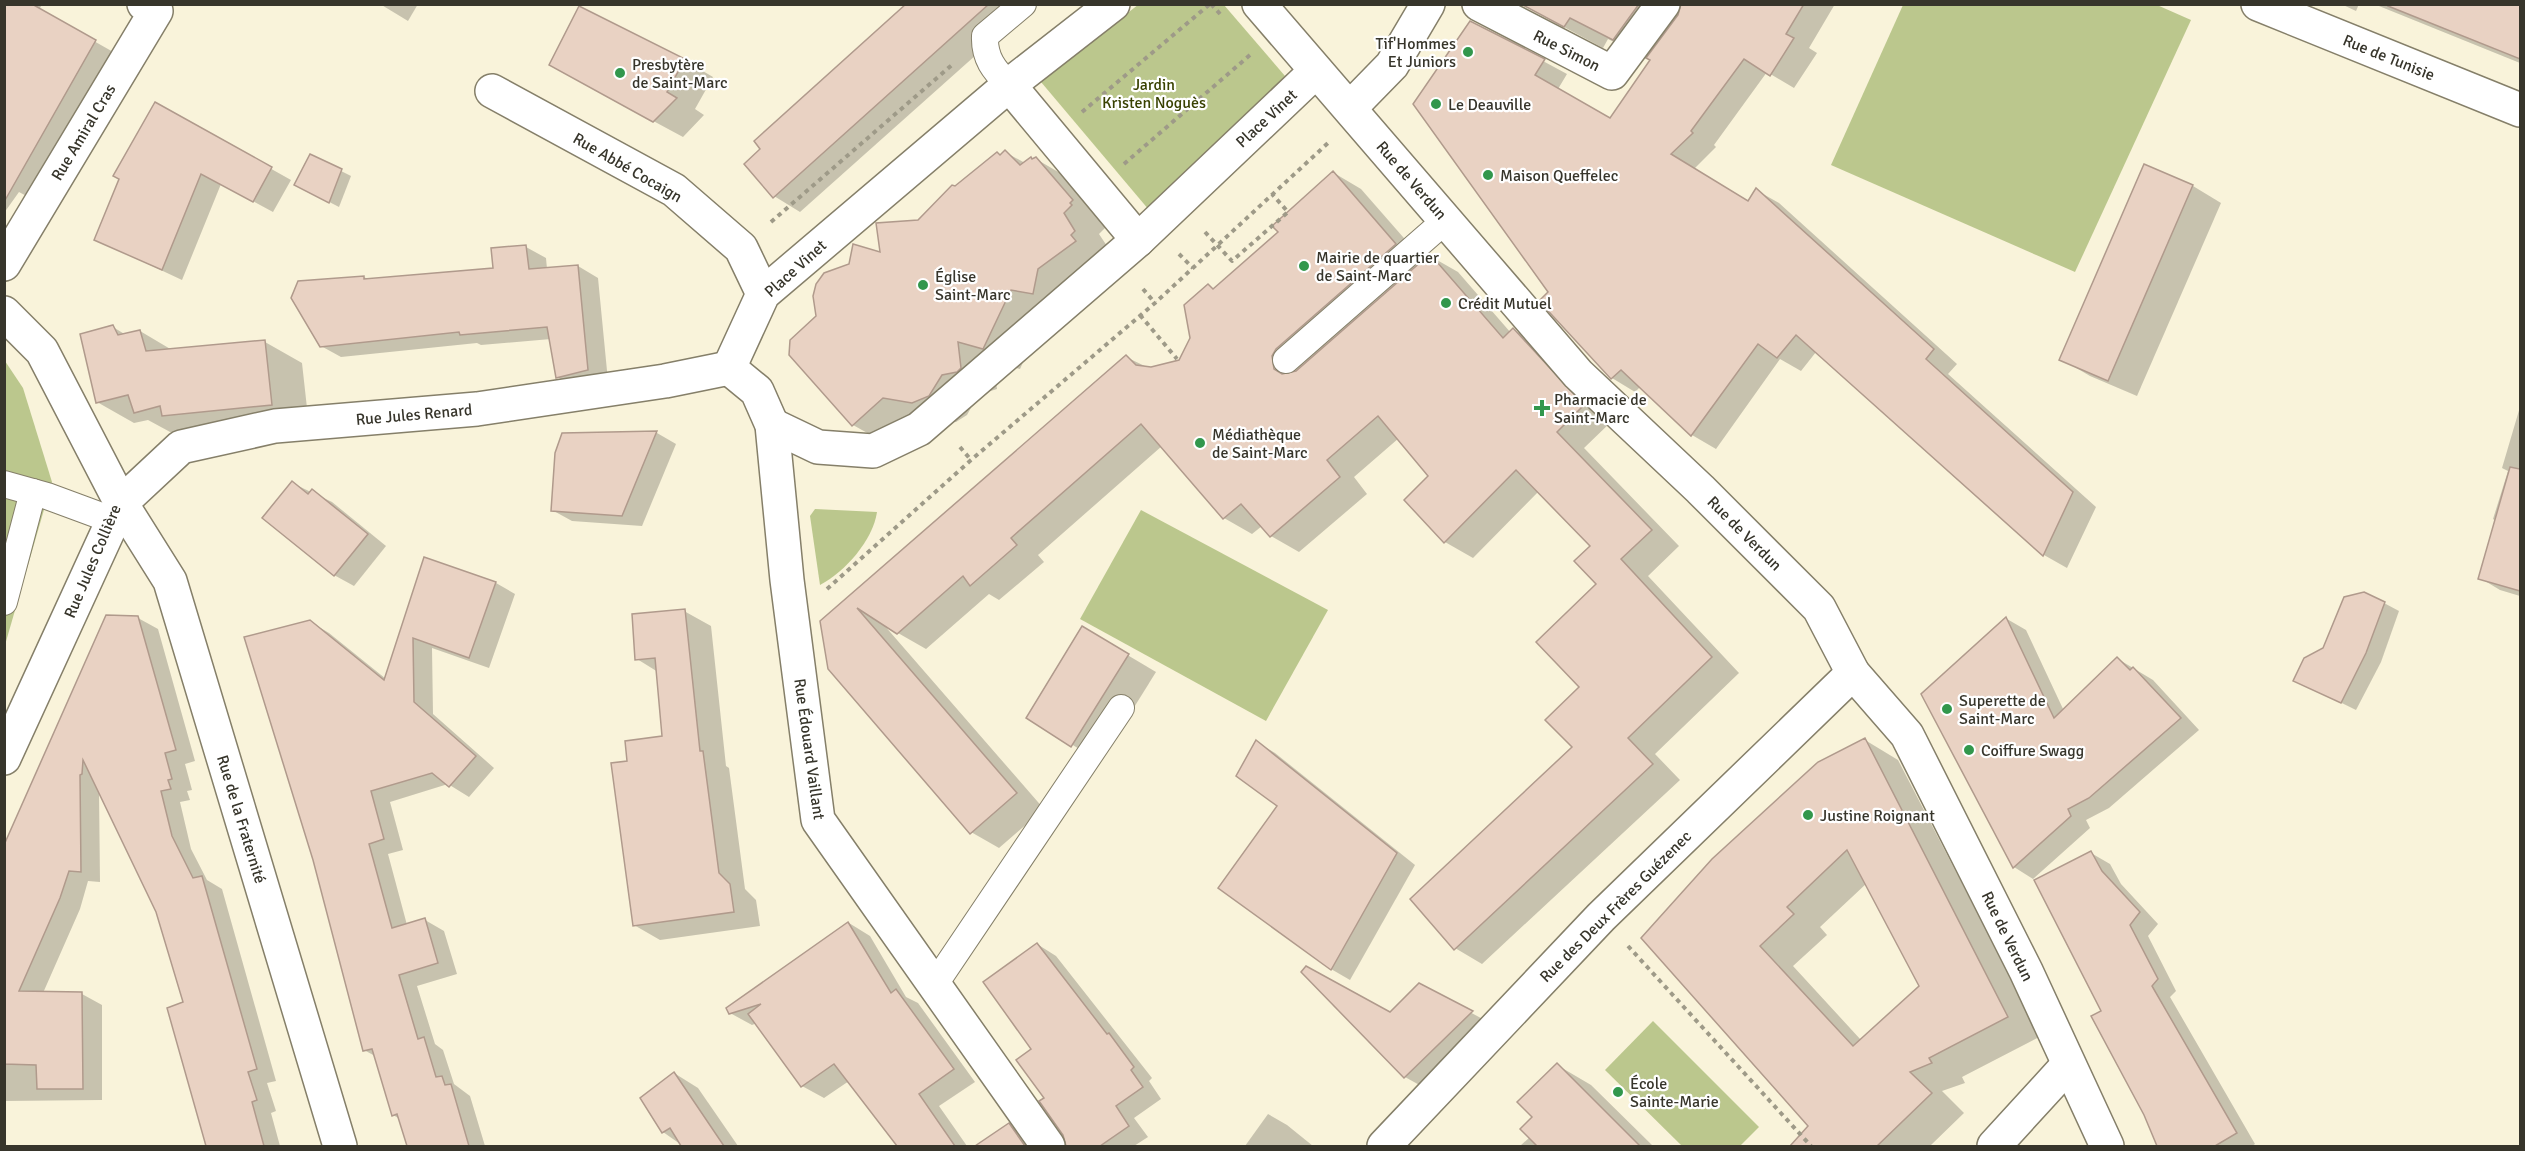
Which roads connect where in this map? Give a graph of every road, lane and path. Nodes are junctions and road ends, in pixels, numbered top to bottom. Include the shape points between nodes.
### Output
1 (144, 4) edge
2 (1023, 4) edge
3 (1113, 4) edge
4 (1211, 4) edge
5 (1259, 4) edge
6 (1428, 4) edge
7 (1479, 4) edge
8 (1663, 4) edge
9 (2258, 4) edge
10 (1225, 21) dead end
11 (985, 36) junction
12 (1246, 45) dead end
13 (1316, 71) junction
14 (1009, 86) junction
15 (492, 91) dead end
16 (1350, 108) junction
17 (1086, 109) dead end
18 (2520, 110) edge
19 (1323, 147) dead end
20 (1131, 159) dead end
21 (1272, 194) junction
22 (1446, 220) junction
23 (1206, 234) dead end
24 (1138, 240) junction
25 (1217, 246) junction
26 (741, 248) junction
27 (4, 264) edge
28 (763, 294) junction
29 (4, 313) edge
30 (1140, 315) junction
31 (1177, 359) dead end
32 (1286, 360) dead end
33 (729, 368) junction
34 (772, 425) junction
35 (4, 484) edge
36 (33, 492) junction
37 (116, 511) junction
38 (4, 602) edge
39 (792, 618) junction
40 (1852, 673) junction
41 (1121, 708) dead end
42 (4, 758) edge
43 (1601, 917) junction
44 (933, 987) junction
45 (2068, 1065) junction
46 (340, 1146) edge
47 (1048, 1146) edge
48 (1384, 1146) edge
49 (1811, 1146) edge
50 (1994, 1146) edge
51 (2107, 1146) edge

1 - 27 street, Rue Amiral Cras via 156,11
2 - 11 lane
3 - 14 street, Place Vinet
4 - 10 path
4 - 17 path
5 - 13 street, Rue de Verdun
6 - 16 street via 1392,65
7 - 8 street, Rue Simon via 1612,73
9 - 18 street, Rue de Tunisie
11 - 14 lane via 984,49 992,68
11 - 26 path
12 - 20 path via 1252,53
13 - 16 street, Rue de Verdun
13 - 24 street, Place Vinet
14 - 24 street
14 - 28 street, Place Vinet
15 - 26 street, Rue Abbé Cocaign via 674,190
16 - 22 street, Rue de Verdun
19 - 21 path
21 - 25 path
21 - 25 path via 1288,212 1232,261
22 - 32 lane
22 - 40 street, Rue de Verdun via 1578,374 1819,608
23 - 25 path
24 - 34 street, Place Vinet via 919,429 873,451 818,447
25 - 30 path
26 - 28 street, Rue Abbé Cocaign
28 - 33 street, Place Vinet
29 - 37 street, Rue Jules Collière via 42,351
30 - 31 path
30 - 39 path
33 - 34 street via 757,391
33 - 37 street, Rue Jules Renard via 477,410 274,426 181,447
34 - 39 street, Rue Édouard Vaillant
35 - 36 lane
36 - 37 lane
36 - 38 lane
37 - 42 street, Rue Jules Collière
37 - 46 street, Rue de la Fraternité via 170,581
39 - 44 street, Rue Édouard Vaillant via 818,820
40 - 43 street, Rue des Deux Frères Guézenec
40 - 45 street, Rue de Verdun via 1907,735 2026,971
41 - 44 lane
43 - 48 street, Rue des Deux Frères Guézenec
43 - 49 path
44 - 47 street, Rue Édouard Vaillant
45 - 50 street
45 - 51 street, Rue de Verdun

